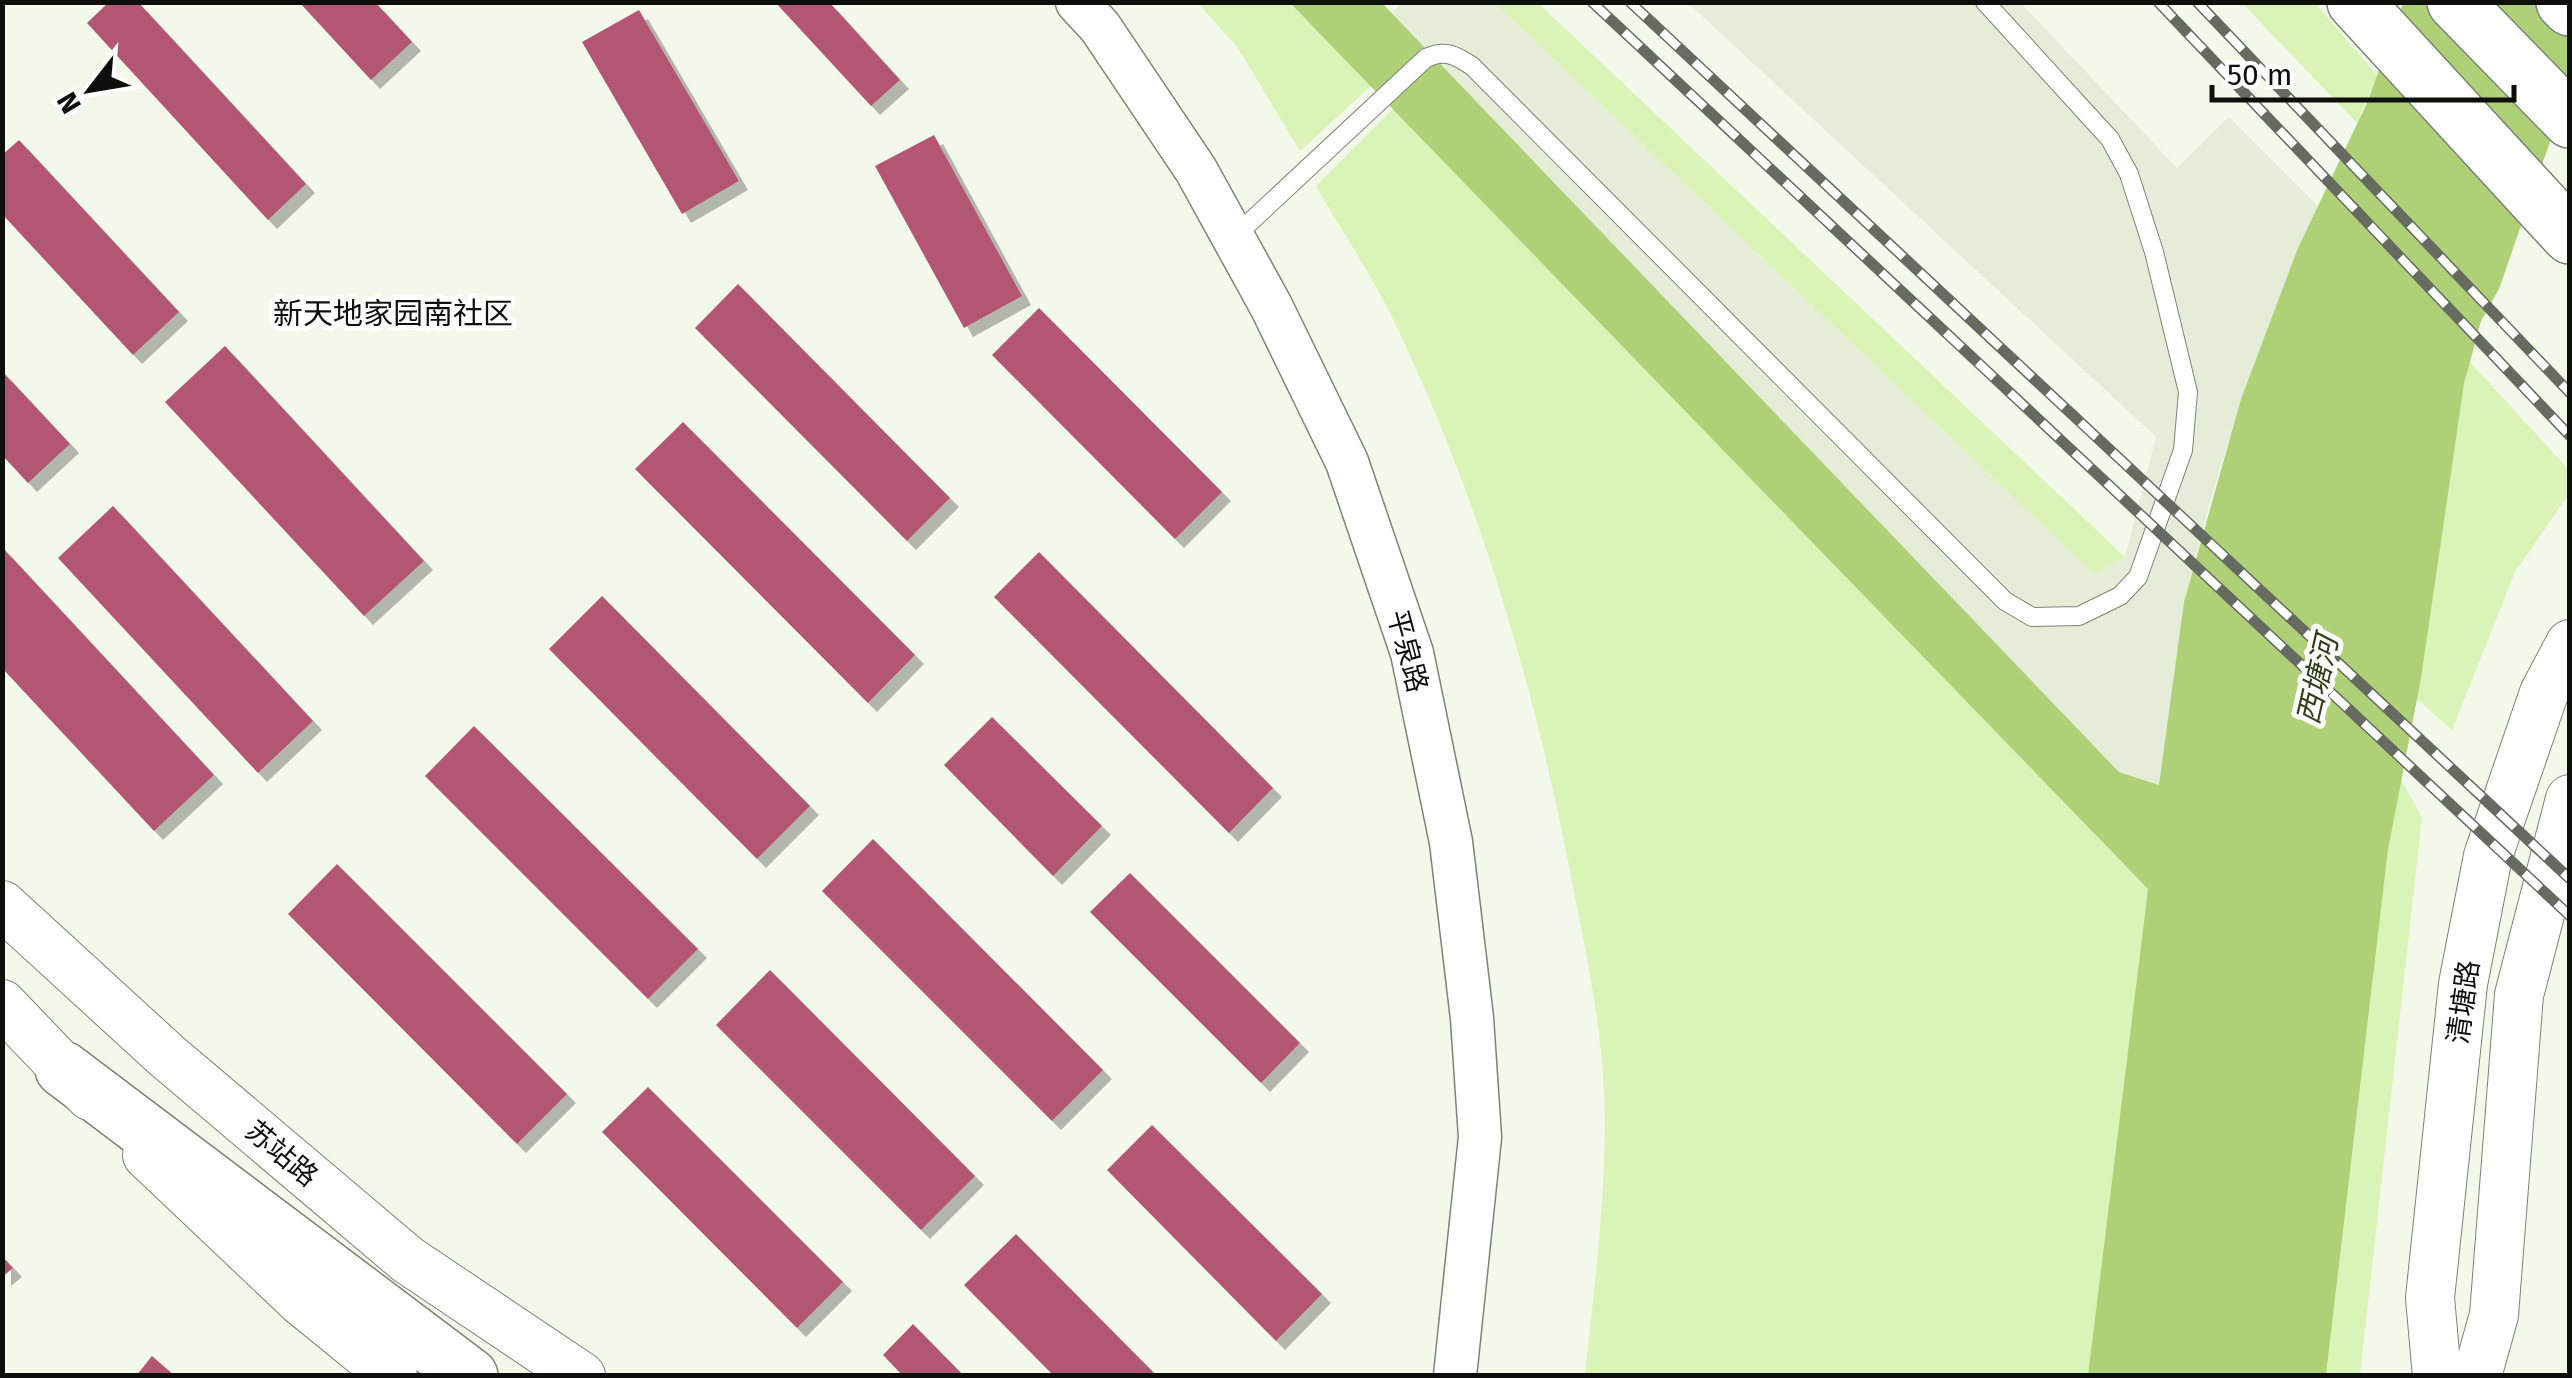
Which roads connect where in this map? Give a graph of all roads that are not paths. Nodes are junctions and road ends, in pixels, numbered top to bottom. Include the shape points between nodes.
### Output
1 (1078, 2) edge
2 (1984, 2) edge
3 (2355, 2) edge
4 (2455, 2) edge
5 (2564, 2) edge
6 (2570, 8) edge
7 (2570, 120) edge
8 (2570, 236) edge
9 (1233, 237) junction
10 (2570, 644) edge
11 (2570, 799) edge
12 (2, 905) edge
13 (2, 1004) edge
14 (63, 1069) junction
15 (393, 1376) edge
16 (470, 1376) edge
17 (581, 1376) edge
18 (1455, 1376) edge
19 (2438, 1376) edge
20 (2477, 1376) edge

1 - 9 street, 平泉路 via 1196,170
2 - 9 lane via 2110,139 2129,174 2188,392 2183,450 2138,578 2120,596 2079,616 2032,617 2004,601 1454,55 1426,58
3 - 8 main road
4 - 7 main road
5 - 6 main road
9 - 18 street, 平泉路 via 1347,462 1412,653 1450,842 1480,1137
10 - 19 main road, 清塘路 via 2544,693 2488,856 2463,984 2430,1298
11 - 20 main road, 清塘路 via 2519,995 2494,1314
12 - 17 main road, 苏站路 via 167,1056 408,1260
13 - 14 main road
14 - 15 main road via 202,1212
14 - 16 main road

